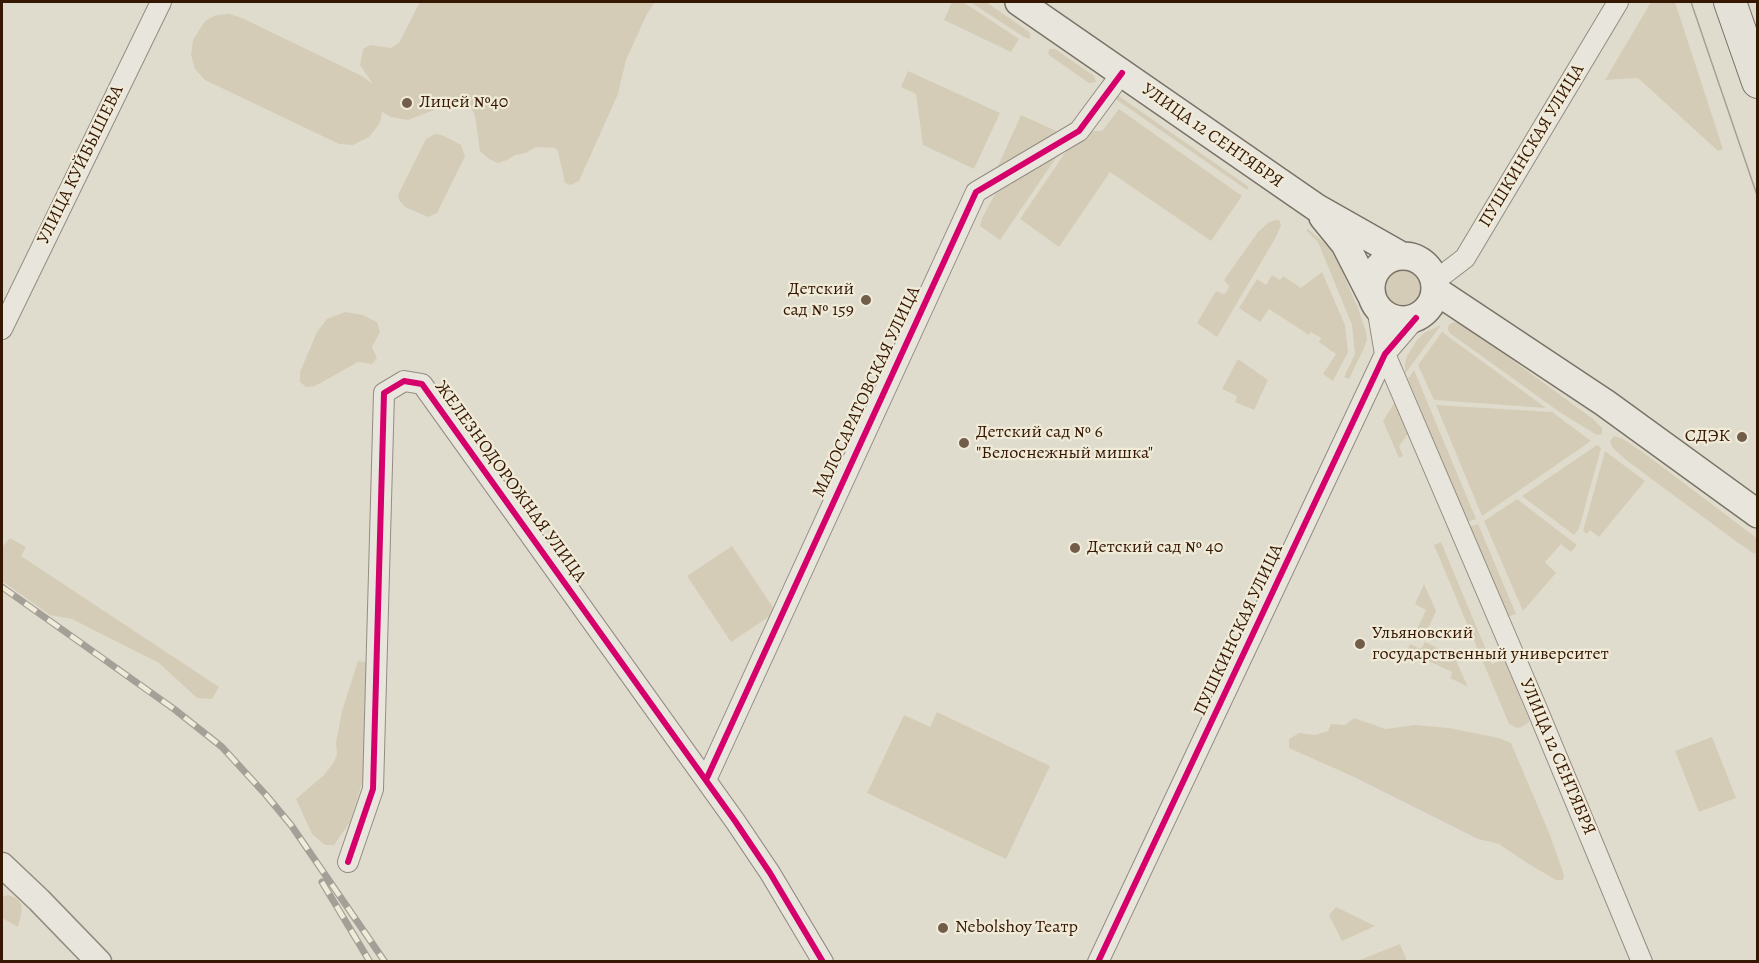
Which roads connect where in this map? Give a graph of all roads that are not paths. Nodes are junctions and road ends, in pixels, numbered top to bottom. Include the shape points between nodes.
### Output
1 (161, 2) edge
2 (1019, 2) edge
3 (1618, 2) edge
4 (1730, 2) edge
5 (1122, 73) junction
6 (1758, 82) edge
7 (1317, 208) junction
8 (1400, 255) junction
9 (1435, 286) junction
10 (1374, 301) junction
11 (1416, 318) junction
12 (2, 329) edge
13 (1386, 354) junction
14 (1758, 514) edge
15 (706, 780) junction
16 (348, 862) dead end
17 (2, 865) edge
18 (99, 962) edge
19 (823, 962) edge
20 (1098, 962) edge
21 (1642, 962) edge

1 - 12 street, УЛИЦА КУЙБЫШЕВА
2 - 5 main road, УЛИЦА 12 СЕНТЯБРЯ
3 - 9 street, ПУШКИНСКАЯ УЛИЦА via 1465,258
4 - 6 main road
5 - 7 main road, УЛИЦА 12 СЕНТЯБРЯ
5 - 15 street, МАЛОСАРАТОВСКАЯ УЛИЦА via 1079,131 976,192
7 - 8 main road, УЛИЦА 12 СЕНТЯБРЯ
7 - 10 main road, УЛИЦА 12 СЕНТЯБРЯ via 1345,244
8 - 9 main road via 1418,258 1426,264
8 - 10 main road via 1377,268 1371,281
9 - 11 main road via 1432,302
9 - 14 main road
10 - 11 main road via 1394,319
10 - 13 street
11 - 13 street, ПУШКИНСКАЯ УЛИЦА
13 - 20 street, ПУШКИНСКАЯ УЛИЦА
13 - 21 street, УЛИЦА 12 СЕНТЯБРЯ
15 - 16 street, ЖЕЛЕЗНОДОРОЖНАЯ УЛИЦА via 422,384 404,381 384,393 373,789
15 - 19 street, ЖЕЛЕЗНОДОРОЖНАЯ УЛИЦА via 770,873
17 - 18 street

